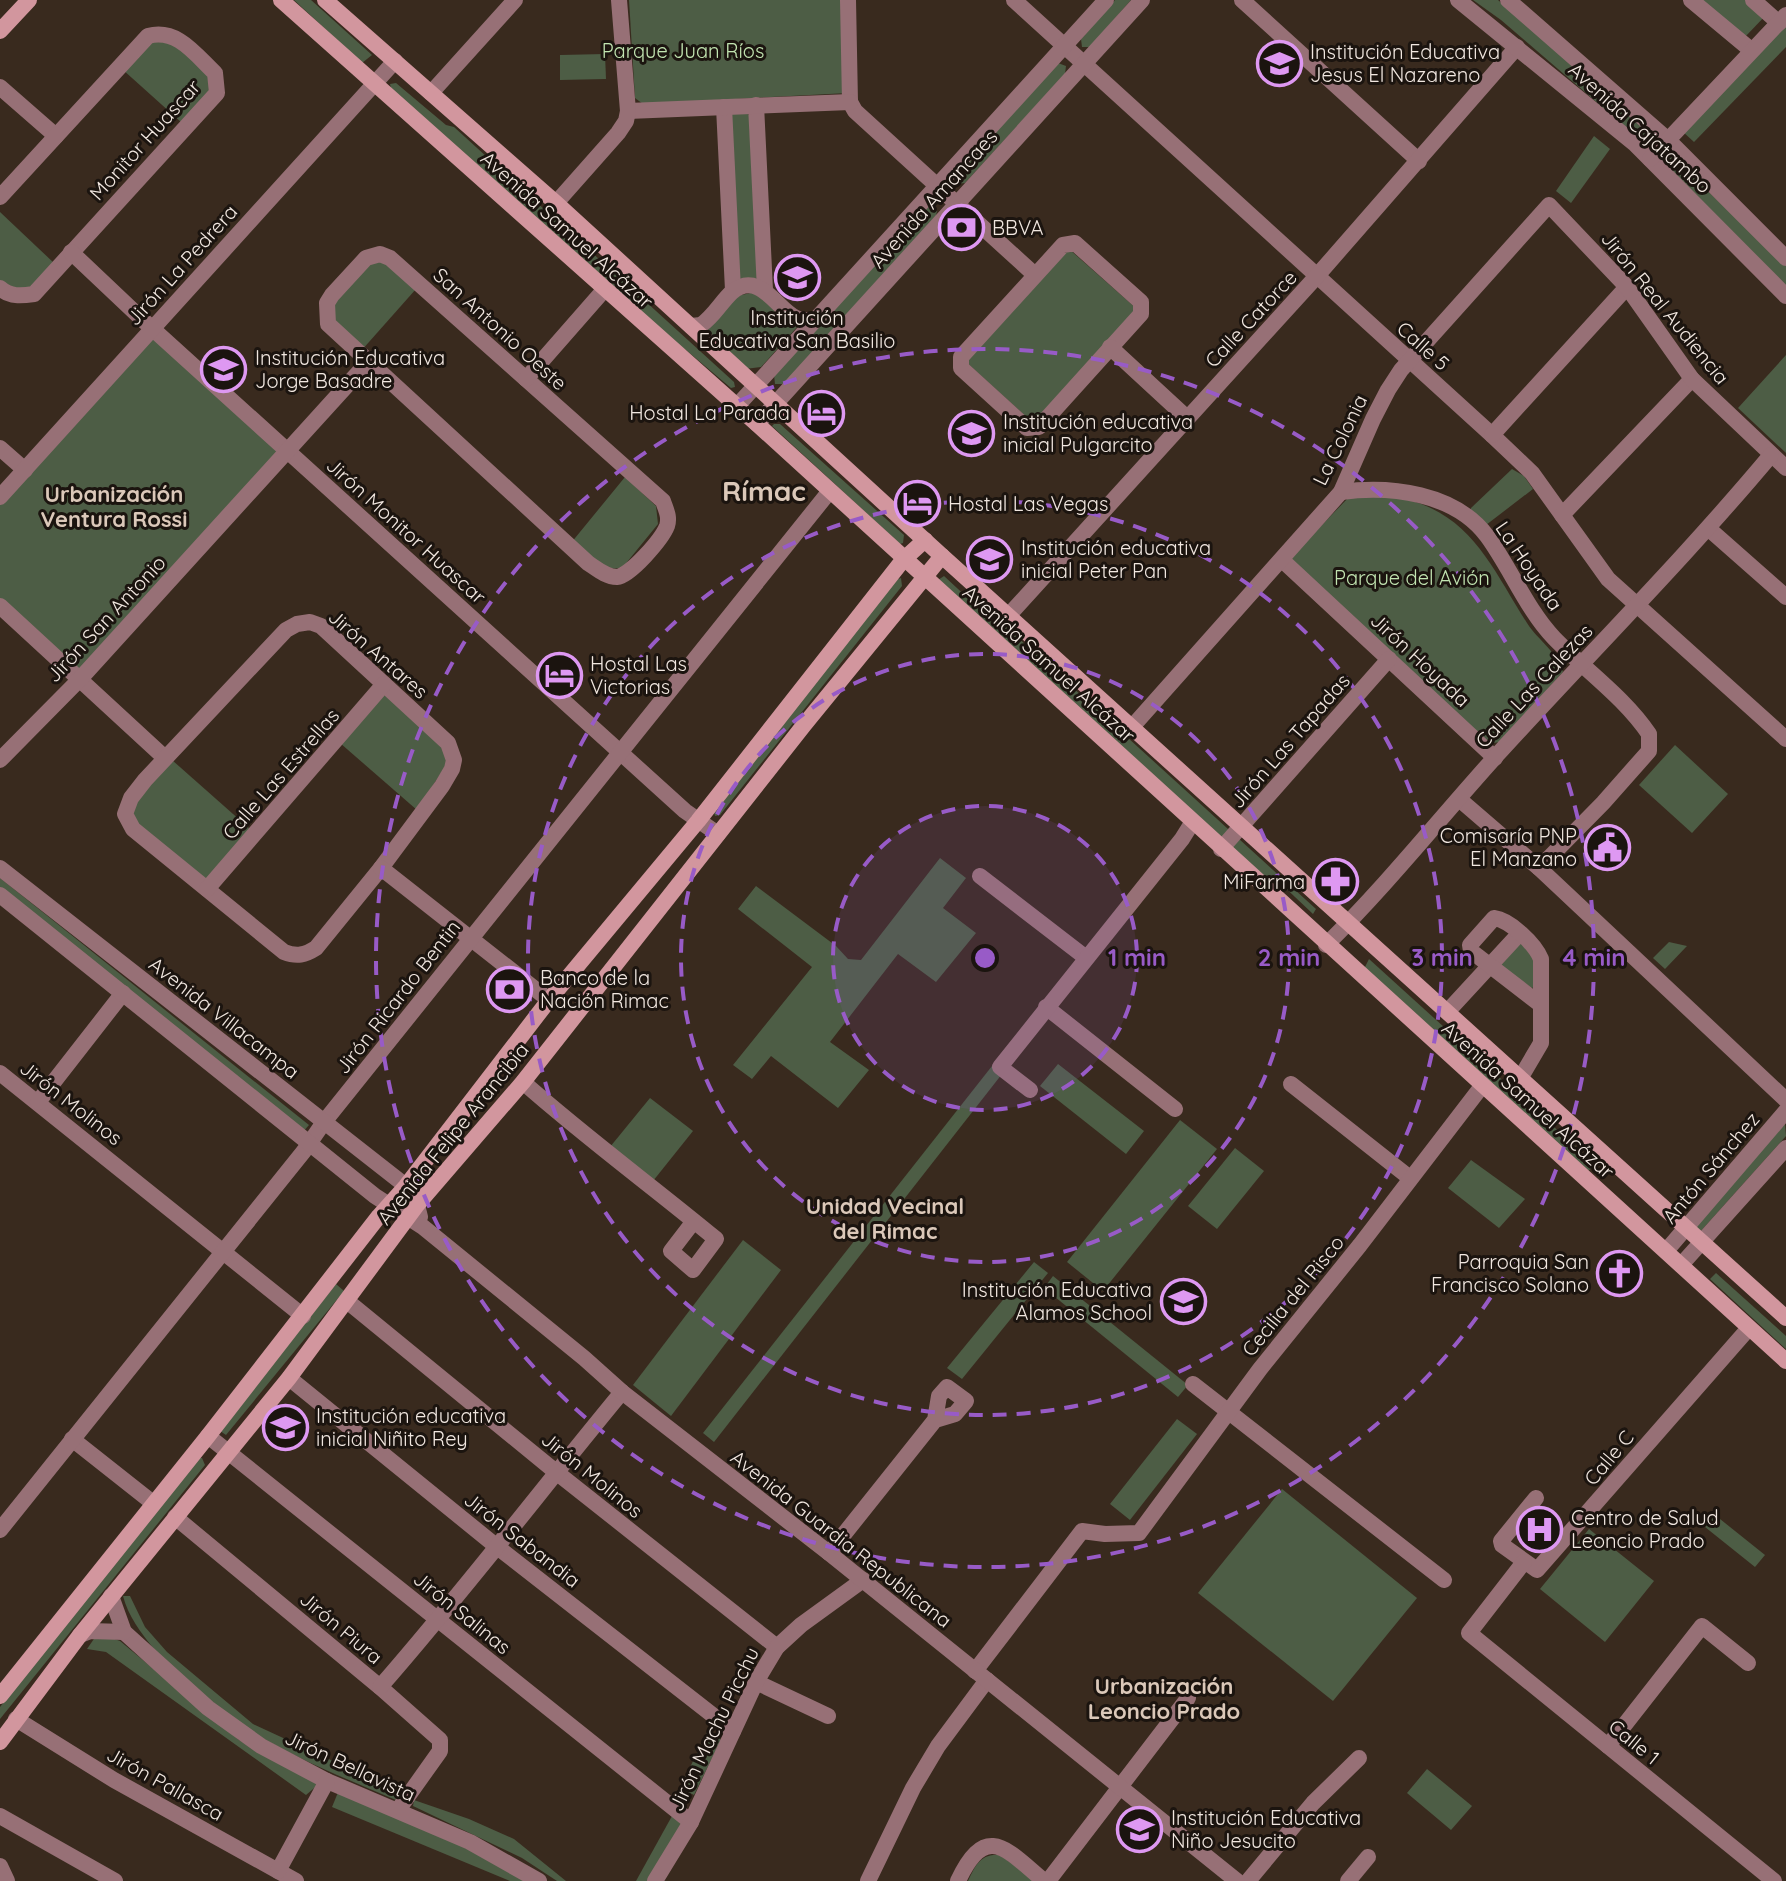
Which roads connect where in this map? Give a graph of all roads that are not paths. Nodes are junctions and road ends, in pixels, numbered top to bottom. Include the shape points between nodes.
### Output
1 (29, 0) edge
2 (281, 0) edge
3 (325, 0) edge
4 (515, 0) edge
5 (619, 0) edge
6 (848, 0) edge
7 (1014, 0) edge
8 (1106, 0) edge
9 (1142, 0) edge
10 (1242, 0) edge
11 (1458, 0) edge
12 (1508, 0) edge
13 (1691, 0) edge
14 (1753, 0) edge
15 (1782, 19) edge
16 (0, 31) edge
17 (1065, 45) junction
18 (1517, 47) junction
19 (1751, 50) junction
20 (395, 61) junction
21 (1085, 63) junction
22 (375, 84) junction
23 (0, 87) edge
24 (431, 93) junction
25 (850, 102) junction
26 (756, 105) junction
27 (724, 107) junction
28 (628, 111) junction
29 (56, 136) junction
30 (1667, 139) junction
31 (1650, 159) junction
32 (1419, 161) junction
33 (937, 186) junction
34 (0, 197) edge
35 (556, 203) junction
36 (957, 204) junction
37 (1549, 205) joint
38 (71, 252) junction
39 (1786, 258) edge
40 (1035, 275) junction
41 (1316, 277) junction
42 (1627, 287) junction
43 (0, 288) edge
44 (604, 290) junction
45 (733, 290) junction
46 (765, 290) junction
47 (1786, 296) edge
48 (815, 320) junction
49 (691, 326) junction
50 (152, 329) junction
51 (1110, 347) junction
52 (369, 361) junction
53 (1411, 362) junction
54 (526, 379) junction
55 (1692, 379) junction
56 (755, 386) junction
57 (775, 403) junction
58 (737, 406) junction
59 (1187, 418) junction
60 (757, 424) junction
61 (1492, 435) junction
62 (0, 448) edge
63 (287, 451) junction
64 (1771, 455) junction
65 (1786, 468) edge
66 (25, 470) junction
67 (829, 492) junction
68 (1341, 492) junction
69 (0, 497) edge
70 (1562, 515) junction
71 (1709, 529) junction
72 (925, 540) junction
73 (942, 556) junction
74 (903, 560) junction
75 (1282, 560) junction
76 (924, 578) junction
77 (1786, 597) edge
78 (0, 606) edge
79 (1636, 607) junction
80 (1009, 615) junction
81 (1389, 659) junction
82 (1582, 664) junction
83 (80, 679) junction
84 (384, 684) junction
85 (1132, 727) junction
86 (1786, 739) edge
87 (3, 750) edge
88 (620, 751) junction
89 (165, 758) junction
90 (1495, 758) junction
91 (1459, 799) junction
92 (698, 821) junction
93 (1192, 823) junction
94 (1242, 825) junction
95 (718, 834) junction
96 (1221, 849) junction
97 (0, 868) edge
98 (381, 868) junction
99 (1539, 868) junction
100 (980, 876) dead end
101 (207, 889) junction
102 (0, 895) edge
103 (1349, 922) junction
104 (1519, 934) junction
105 (470, 938) junction
106 (1326, 945) junction
107 (1085, 957) junction
108 (1490, 965) junction
109 (123, 993) junction
110 (549, 1000) junction
111 (1541, 1005) junction
112 (1046, 1007) junction
113 (1448, 1011) junction
114 (0, 1073) edge
115 (1521, 1077) junction
116 (523, 1082) junction
117 (1291, 1084) dead end
118 (1482, 1086) junction
119 (1030, 1090) dead end
120 (1786, 1100) edge
121 (38, 1102) junction
122 (1175, 1109) dead end
123 (1786, 1111) edge
124 (324, 1122) junction
125 (310, 1145) junction
126 (1786, 1148) edge
127 (1410, 1178) junction
128 (406, 1186) junction
129 (388, 1206) junction
130 (416, 1216) junction
131 (694, 1221) dead end
132 (1687, 1227) junction
133 (1703, 1242) junction
134 (223, 1251) junction
135 (1666, 1251) junction
136 (1681, 1265) junction
137 (347, 1301) junction
138 (303, 1316) junction
139 (1786, 1318) edge
140 (1749, 1328) junction
141 (1786, 1361) edge
142 (289, 1378) junction
143 (1193, 1384) dead end
144 (622, 1392) junction
145 (1228, 1412) junction
146 (935, 1420) dead end
147 (208, 1436) junction
148 (72, 1439) junction
149 (228, 1452) junction
150 (556, 1472) junction
151 (1536, 1498) dead end
152 (153, 1503) junction
153 (175, 1517) junction
154 (0, 1530) edge
155 (496, 1546) junction
156 (829, 1553) junction
157 (1524, 1562) junction
158 (863, 1580) junction
159 (1444, 1580) dead end
160 (111, 1596) junction
161 (439, 1620) junction
162 (124, 1632) junction
163 (80, 1635) junction
164 (777, 1647) junction
165 (1748, 1663) dead end
166 (981, 1676) junction
167 (756, 1682) junction
168 (380, 1687) junction
169 (0, 1696) edge
170 (1188, 1698) dead end
171 (828, 1716) dead end
172 (16, 1719) junction
173 (733, 1731) junction
174 (0, 1742) edge
175 (1608, 1746) junction
176 (1359, 1758) dead end
177 (327, 1781) junction
178 (1119, 1786) junction
179 (398, 1810) junction
180 (0, 1816) edge
181 (691, 1822) junction
182 (1368, 1857) dead end
183 (0, 1866) edge
184 (278, 1871) junction
185 (7, 1881) edge
186 (115, 1881) edge
187 (296, 1881) edge
188 (539, 1881) edge
189 (655, 1881) edge
190 (868, 1881) edge
191 (958, 1881) edge
192 (1046, 1881) edge
193 (1237, 1881) edge
194 (1248, 1881) edge
195 (1348, 1881) edge
196 (1774, 1881) edge

1 - 16 main road
2 - 22 main road, Avenida Samuel Alcázar
3 - 20 main road, Avenida Samuel Alcázar
4 - 24 street
5 - 28 street
6 - 25 street
7 - 17 street, Calle 5
8 - 17 street, Avenida Amancaes
9 - 21 street, Avenida Amancaes
10 - 32 street
11 - 18 street, Avenida Cajatambo
12 - 30 street, Avenida Cajatambo
13 - 19 street
14 - 15 street
15 - 19 street
17 - 21 street, Calle 5
17 - 33 street, Avenida Amancaes
18 - 31 street, Avenida Cajatambo
18 - 32 street, Calle Catorce
19 - 30 street
20 - 22 street, Jirón La Pedrera
20 - 24 main road, Avenida Samuel Alcázar
21 - 36 street, Avenida Amancaes
21 - 41 street, Calle 5
22 - 44 main road, Avenida Samuel Alcázar
22 - 50 street, Jirón La Pedrera
23 - 29 street
24 - 35 main road, Avenida Samuel Alcázar
25 - 26 street
25 - 33 street
26 - 27 street
26 - 46 street
27 - 28 street
27 - 45 street
28 - 35 street via 618,133
29 - 34 street, Monitor Huascar
29 - 38 street, Monitor Huascar via 148,36 172,35 215,73 217,93
30 - 31 street
30 - 39 street, Avenida Cajatambo
31 - 47 street, Avenida Cajatambo
32 - 41 street, Calle Catorce
33 - 36 street
33 - 48 street, Avenida Amancaes
35 - 49 main road, Avenida Samuel Alcázar
36 - 40 street
36 - 57 street, Avenida Amancaes
37 - 42 street, Jirón Real Audiencia
37 - 53 street, La Colonia
38 - 43 street, Monitor Huascar via 34,294 6,294
38 - 50 street, Jirón Monitor Huascar
40 - 51 street via 1063,245 1075,243 1141,302 1141,314
40 - 51 street via 961,357 961,368 1027,428 1039,427
41 - 53 street, Calle 5
41 - 59 street, Calle Catorce
42 - 55 street, Jirón Real Audiencia
42 - 61 street
44 - 54 street
44 - 58 main road, Avenida Samuel Alcázar
45 - 46 street
45 - 49 street via 707,321
46 - 48 street via 794,317
48 - 56 street, Avenida Amancaes
49 - 56 main road, Avenida Samuel Alcázar
50 - 63 street, Jirón Monitor Huascar
50 - 66 street, Jirón La Pedrera
51 - 59 street
52 - 54 street, San Antonio Oeste via 328,324 327,303 366,258 380,254
52 - 54 street, San Antonio Oeste via 588,563 618,577 630,572 666,528 669,516 663,501
52 - 63 street, Jirón San Antonio
53 - 61 street, Calle 5
53 - 68 street, La Colonia via 1388,390
55 - 64 street, Jirón Real Audiencia
55 - 70 street
56 - 57 main road, Avenida Samuel Alcázar
56 - 58 street, Avenida Amancaes
57 - 60 street, Avenida Amancaes
57 - 72 main road, Avenida Samuel Alcázar
58 - 60 main road, Avenida Samuel Alcázar
59 - 80 street, Calle Catorce
60 - 67 main road, Avenida Samuel Alcázar
61 - 70 street, Calle 5 via 1532,473
62 - 66 street
63 - 83 street, Jirón San Antonio
63 - 88 street, Jirón Monitor Huascar
64 - 65 street, Jirón Real Audiencia
64 - 71 street, Calle Las Calezas
66 - 69 street, Jirón La Pedrera
67 - 74 main road, Avenida Samuel Alcázar
67 - 88 street, Jirón Ricardo Bentin
68 - 75 street, La Colonia
68 - 82 street, La Hoyada via 1396,490 1438,501 1476,523 1552,636
70 - 79 street, Calle 5 via 1608,579
71 - 77 street
71 - 79 street, Calle Las Calezas
72 - 73 main road, Avenida Samuel Alcázar
72 - 74 main road, Avenida Felipe Arancibia
73 - 76 main road, Avenida Felipe Arancibia
73 - 80 main road, Avenida Samuel Alcázar
74 - 76 main road, Avenida Samuel Alcázar
74 - 92 main road, Avenida Felipe Arancibia
75 - 81 street, Jirón Hoyada
75 - 85 street, La Colonia
76 - 93 main road, Avenida Samuel Alcázar
76 - 95 main road, Avenida Felipe Arancibia
78 - 83 street
79 - 82 street, Calle Las Calezas
79 - 86 street, Calle 5
80 - 85 main road, Avenida Samuel Alcázar
81 - 90 street, Jirón Hoyada
81 - 94 street, Jirón Las Tapadas
82 - 90 street, Calle Las Calezas
82 - 99 street, La Hoyada via 1644,728 1651,742 1603,803
83 - 87 street, Jirón San Antonio
83 - 89 street
84 - 89 street, Jirón Antares via 321,626 297,624
84 - 98 street, Jirón Antares via 448,743 454,760 442,786
84 - 101 street, Calle Las Estrellas
85 - 94 main road, Avenida Samuel Alcázar
88 - 92 street, Jirón Monitor Huascar
88 - 105 street, Jirón Ricardo Bentin
89 - 101 street, Jirón Antares via 131,798 127,821
90 - 91 street, Calle Las Calezas
91 - 99 street
91 - 103 street, Calle Las Calezas
92 - 95 street, Jirón Monitor Huascar
92 - 110 main road, Avenida Felipe Arancibia
93 - 96 main road, Avenida Samuel Alcázar
93 - 107 street
94 - 96 street, Jirón Las Tapadas
94 - 103 main road, Avenida Samuel Alcázar
95 - 116 main road, Avenida Felipe Arancibia
96 - 106 main road, Avenida Samuel Alcázar
97 - 124 street, Avenida Villacampa
98 - 101 street, Jirón Antares via 316,948 301,955 284,952
98 - 105 street
99 - 120 street
100 - 107 street
102 - 109 street
103 - 106 street, Calle Las Calezas
103 - 113 main road, Avenida Samuel Alcázar
104 - 108 street
104 - 108 street via 1494,918 1469,948
104 - 111 street via 1541,959
105 - 110 street
105 - 124 street, Jirón Ricardo Bentin
106 - 118 main road, Avenida Samuel Alcázar
107 - 112 street
108 - 111 street
108 - 113 street
109 - 121 street
109 - 125 street
110 - 128 main road, Avenida Felipe Arancibia
111 - 115 street via 1541,1043
112 - 119 street via 1000,1067
112 - 122 street
113 - 115 main road, Avenida Samuel Alcázar
114 - 121 street, Jirón Molinos
115 - 132 main road, Avenida Samuel Alcázar
116 - 130 main road, Avenida Felipe Arancibia
116 - 131 street
117 - 127 street
118 - 127 street, Cecilia del Risco
118 - 135 main road, Avenida Samuel Alcázar
121 - 134 street, Jirón Molinos
123 - 132 street, Antón Sánchez
124 - 125 street, Jirón Ricardo Bentin
124 - 128 street, Avenida Villacampa
125 - 129 street
125 - 134 street, Jirón Ricardo Bentin
126 - 133 street, Antón Sánchez
127 - 145 street, Cecilia del Risco
128 - 129 main road, Avenida Felipe Arancibia
128 - 130 street, Avenida Villacampa
129 - 130 street
129 - 138 main road, Avenida Felipe Arancibia
130 - 137 main road, Avenida Felipe Arancibia
130 - 144 street, Avenida Guardia Republicana
132 - 133 main road, Avenida Samuel Alcázar
132 - 135 street, Antón Sánchez
133 - 136 street, Antón Sánchez
133 - 139 main road, Avenida Samuel Alcázar
134 - 138 street, Jirón Molinos
134 - 148 street, Jirón Ricardo Bentin
135 - 136 main road, Avenida Samuel Alcázar
136 - 140 main road, Avenida Samuel Alcázar
137 - 142 main road, Avenida Felipe Arancibia
137 - 150 street, Jirón Molinos
138 - 147 main road, Avenida Felipe Arancibia
140 - 141 main road, Avenida Samuel Alcázar
140 - 157 street, Calle C via 1541,1568
142 - 149 main road, Avenida Felipe Arancibia
142 - 155 street, Jirón Sabandia
143 - 145 street
144 - 150 street
144 - 156 street, Avenida Guardia Republicana
145 - 159 street
145 - 166 street, Cecilia del Risco via 1139,1533 1082,1531
146 - 156 street
147 - 149 street, Jirón Salinas
147 - 152 main road, Avenida Felipe Arancibia
148 - 152 street
148 - 154 street, Jirón Ricardo Bentin
149 - 153 main road, Avenida Felipe Arancibia
149 - 161 street, Jirón Salinas
150 - 155 street
150 - 164 street, Jirón Molinos
151 - 157 street via 1501,1541
152 - 169 main road, Avenida Felipe Arancibia
153 - 160 main road, Avenida Felipe Arancibia
153 - 168 street, Jirón Piura
155 - 161 street
155 - 173 street, Jirón Sabandia
156 - 158 street, Avenida Guardia Republicana
157 - 175 street, Calle 1 via 1469,1633
158 - 164 street, Jirón Machu Picchu
158 - 166 street, Avenida Guardia Republicana
160 - 162 street, Jirón Bellavista
160 - 163 main road, Avenida Felipe Arancibia
161 - 168 street
161 - 181 street, Jirón Salinas
162 - 163 street
162 - 177 street, Jirón Bellavista via 226,1722
163 - 172 main road, Avenida Felipe Arancibia
164 - 167 street, Jirón Machu Picchu
165 - 175 street via 1702,1626
166 - 178 street, Avenida Guardia Republicana
166 - 190 street via 913,1788
167 - 171 street
167 - 173 street, Jirón Machu Picchu
168 - 179 street, Jirón Piura via 440,1740 440,1751
170 - 178 street
172 - 174 main road, Avenida Felipe Arancibia
172 - 184 street, Jirón Pallasca
173 - 181 street, Jirón Machu Picchu
175 - 196 street, Calle 1
176 - 194 street via 1313,1803
177 - 179 street, Jirón Bellavista
177 - 184 street
178 - 192 street
178 - 193 street, Avenida Guardia Republicana
179 - 188 street, Jirón Bellavista
180 - 186 street
181 - 189 street, Jirón Machu Picchu
182 - 195 street
183 - 185 street
184 - 187 street, Jirón Pallasca
191 - 192 street via 973,1854 992,1846 1004,1848

